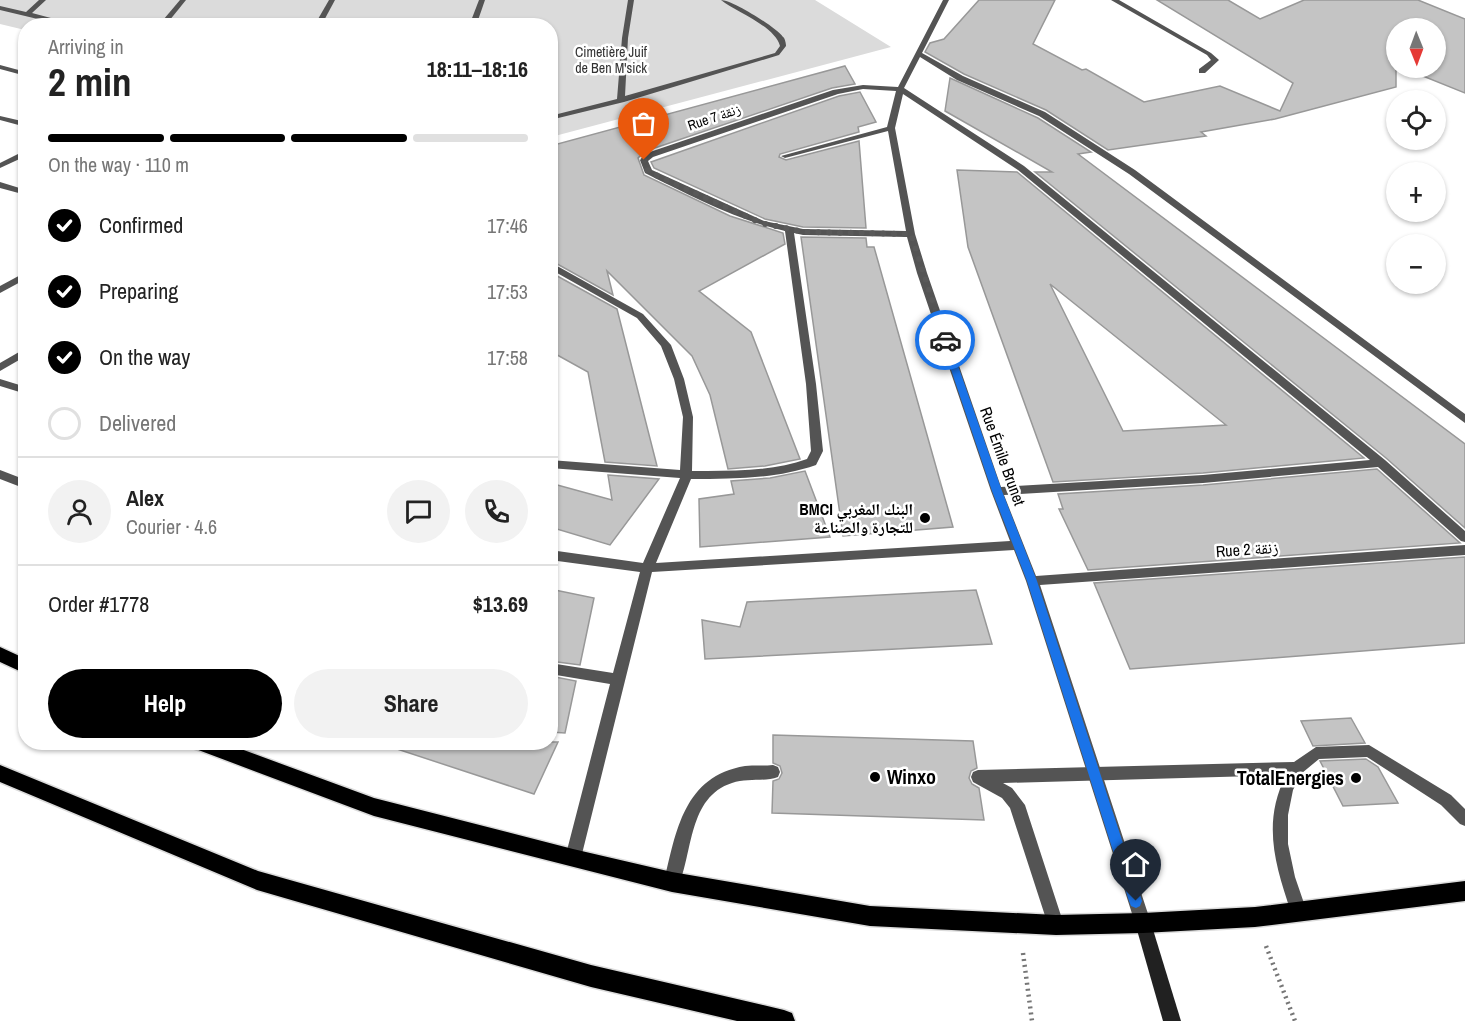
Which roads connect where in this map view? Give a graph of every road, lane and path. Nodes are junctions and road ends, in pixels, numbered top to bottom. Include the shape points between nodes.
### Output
1 (43, 0) edge
2 (183, 0) edge
3 (332, 0) edge
4 (482, 0) edge
5 (631, 0) edge
6 (724, 0) edge
7 (945, 0) edge
8 (1114, 0) edge
9 (0, 8) edge
10 (28, 14) junction
11 (45, 18) edge
12 (168, 18) edge
13 (322, 18) edge
14 (475, 18) edge
15 (919, 54) junction
16 (0, 68) edge
17 (1202, 71) dead end
18 (18, 72) edge
19 (900, 88) junction
20 (621, 100) junction
21 (558, 116) edge
22 (0, 118) edge
23 (18, 123) edge
24 (891, 128) junction
25 (18, 156) edge
26 (785, 156) dead end
27 (0, 166) edge
28 (0, 184) edge
29 (18, 190) edge
30 (789, 230) junction
31 (911, 234) junction
32 (558, 270) edge
33 (18, 280) edge
34 (0, 290) edge
35 (18, 356) edge
36 (0, 368) edge
37 (0, 382) edge
38 (18, 388) edge
39 (1465, 419) edge
40 (1381, 463) junction
41 (558, 465) edge
42 (0, 474) edge
43 (686, 477) junction
44 (18, 482) edge
45 (997, 491) junction
46 (1465, 538) edge
47 (1018, 546) junction
48 (1465, 550) edge
49 (558, 556) edge
50 (647, 568) junction
51 (1032, 581) junction
52 (0, 654) edge
53 (18, 662) edge
54 (558, 669) edge
55 (618, 680) junction
56 (221, 750) edge
57 (1297, 768) junction
58 (0, 772) edge
59 (773, 772) dead end
60 (1094, 776) junction
61 (1465, 819) edge
62 (573, 858) junction
63 (672, 882) junction
64 (1465, 891) edge
65 (1299, 912) junction
66 (1255, 917) junction
67 (1018, 923) junction
68 (1143, 924) junction
69 (1056, 925) junction
70 (784, 1021) edge
71 (1032, 1021) edge
72 (1172, 1021) edge
73 (1295, 1021) edge

1 - 10 street
2 - 12 street
3 - 13 street
4 - 14 street
5 - 20 street
6 - 20 street via 781,38 783,46 777,54
7 - 15 street, Rue Émile Brunet
8 - 17 street via 1209,54 1215,60
9 - 10 street
10 - 11 street
15 - 19 street, Rue Émile Brunet
15 - 39 street via 960,78 1042,114 1132,172
16 - 18 street
19 - 24 street, Rue Émile Brunet
19 - 30 street, Rue 7 زنقة via 863,87 836,92 700,136 644,160 648,171 666,180 761,223
19 - 40 street via 1021,168
20 - 21 street
22 - 23 street
24 - 26 street
24 - 31 street, Rue Émile Brunet
25 - 27 street
28 - 29 street
30 - 31 street, Rue 7 زنقة
30 - 43 street via 817,451 812,462 796,468
31 - 45 street, Rue Émile Brunet
32 - 43 street via 640,316 666,345 688,417
33 - 34 street
35 - 36 street
37 - 38 street
40 - 45 street via 1203,479
40 - 46 street
41 - 43 street
42 - 44 street
43 - 50 street
45 - 47 street, Rue Émile Brunet
47 - 50 street
47 - 51 street, Rue Émile Brunet
48 - 51 street, Rue 2 زنقة
49 - 50 street
50 - 55 street
51 - 60 street, Rue Émile Brunet
52 - 53 main road
54 - 55 street
55 - 62 street
56 - 62 main road via 374,807
57 - 60 street
57 - 61 street via 1316,753 1369,751 1446,800
57 - 65 street via 1280,815 1280,844
58 - 70 main road via 257,880 591,976
59 - 63 street via 741,773 708,789 686,823
60 - 68 street, Rue Émile Brunet
60 - 69 street via 978,777 1000,788 1017,806
62 - 63 main road
63 - 67 main road via 870,916
64 - 65 main road
65 - 66 main road
66 - 68 main road
66 - 73 path
67 - 69 main road
67 - 71 path
68 - 69 main road
68 - 72 street

